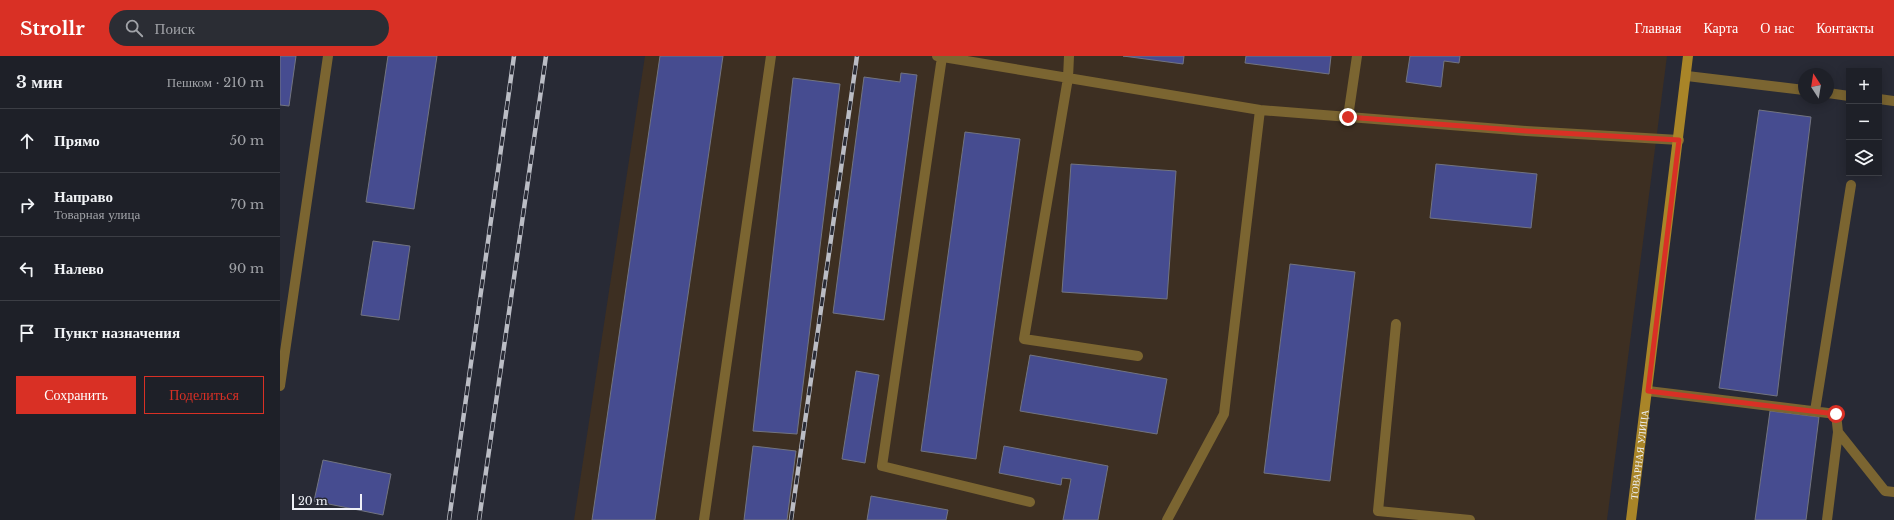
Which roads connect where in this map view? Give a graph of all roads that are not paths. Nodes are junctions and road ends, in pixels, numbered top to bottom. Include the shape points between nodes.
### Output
1 (328, 56) edge
2 (771, 56) edge
3 (1069, 56) edge
4 (1357, 56) edge
5 (1688, 56) edge
6 (940, 57) edge
7 (962, 58) edge
8 (1686, 76) junction
9 (1068, 78) junction
10 (1798, 89) edge
11 (1834, 94) edge
12 (1846, 96) edge
13 (1882, 99) edge
14 (1894, 101) edge
15 (1260, 110) junction
16 (1348, 117) junction
17 (1679, 140) junction
18 (1851, 185) dead end
19 (1396, 324) dead end
20 (1138, 356) dead end
21 (280, 386) edge
22 (1648, 391) junction
23 (1815, 411) junction
24 (1838, 432) junction
25 (1894, 492) edge
26 (1030, 502) dead end
27 (704, 520) edge
28 (1167, 520) edge
29 (1470, 520) edge
30 (1631, 520) edge
31 (1827, 520) edge

1 - 21 lane
2 - 27 lane
3 - 9 lane
4 - 16 lane
5 - 8 street, ТОВАРНАЯ УЛИЦА
6 - 7 lane
6 - 26 lane via 882,466
7 - 9 lane
8 - 10 lane
8 - 17 street, ТОВАРНАЯ УЛИЦА
9 - 15 lane
9 - 20 lane via 1024,339
11 - 12 lane
13 - 14 lane
15 - 16 lane
15 - 28 lane via 1224,414
16 - 17 lane
17 - 22 street, ТОВАРНАЯ УЛИЦА
18 - 23 lane
19 - 29 lane via 1378,512
22 - 23 lane
22 - 30 street, ТОВАРНАЯ УЛИЦА
23 - 24 lane via 1836,414
24 - 25 lane via 1885,491
24 - 31 lane

